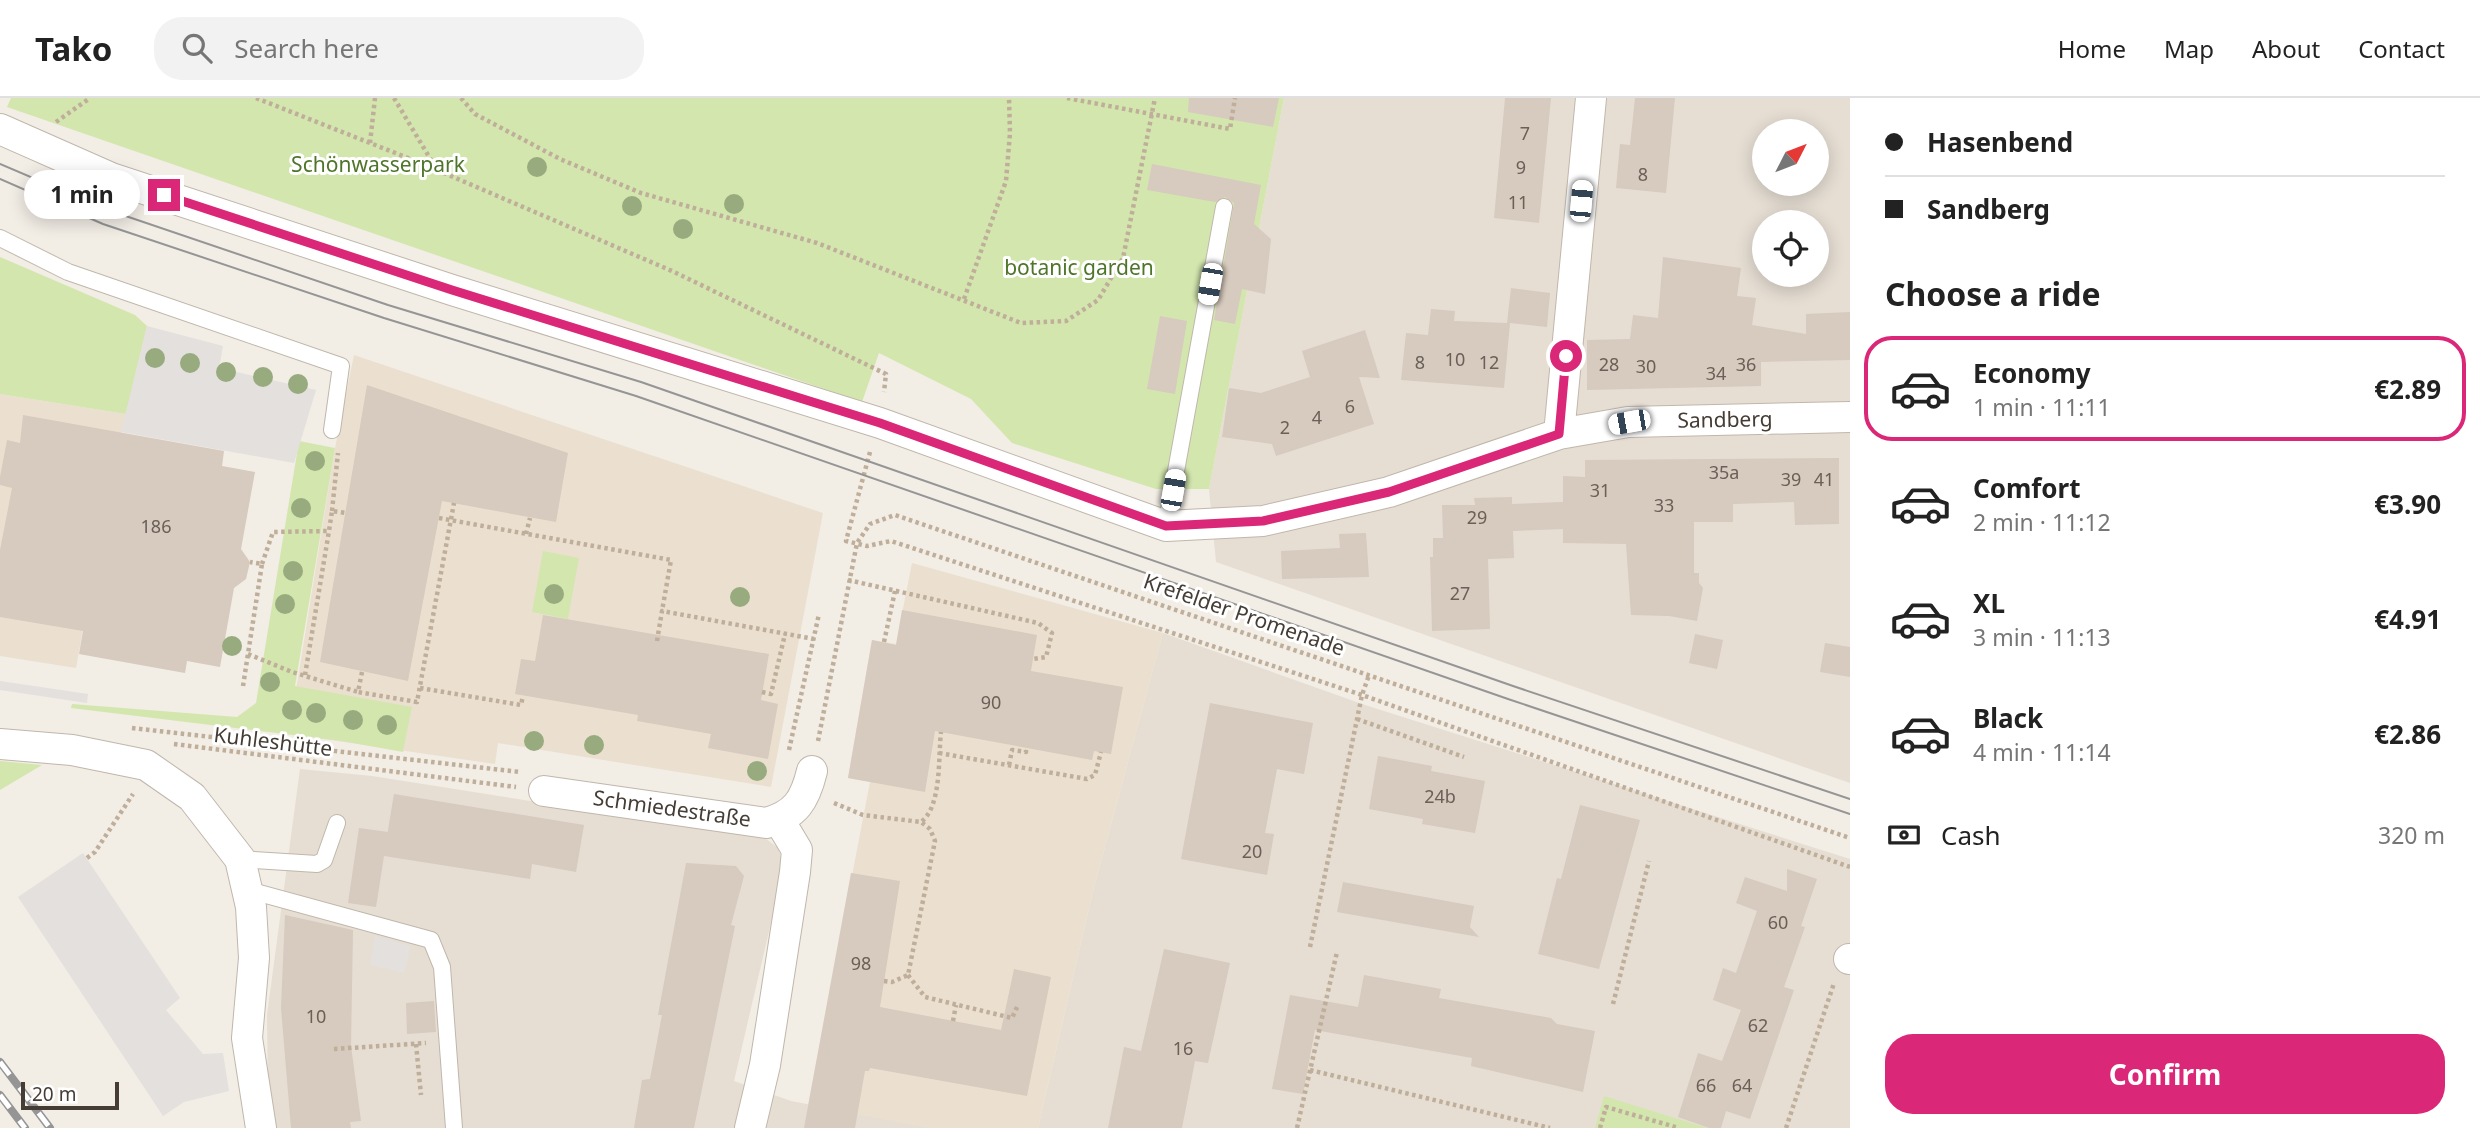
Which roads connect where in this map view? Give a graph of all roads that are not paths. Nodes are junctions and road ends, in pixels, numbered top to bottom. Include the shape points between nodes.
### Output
1 (1591, 98) edge
2 (0, 129) edge
3 (1224, 207) dead end
4 (0, 238) edge
5 (1850, 417) edge
6 (332, 430) road end
7 (1559, 434) junction
8 (1166, 526) junction
9 (0, 744) edge
10 (800, 764) road end
11 (535, 782) road end
12 (779, 820) junction
13 (337, 823) dead end
14 (240, 859) junction
15 (247, 890) junction
16 (261, 1128) edge
17 (454, 1128) edge
18 (750, 1128) edge

1 - 7 street
2 - 8 street, Sandberg via 111,178 880,423
3 - 8 lane
4 - 6 lane via 68,272 341,366
5 - 7 street, Sandberg via 1629,422
7 - 8 street, Sandberg via 1389,492 1263,521
9 - 14 street via 148,752 192,797
10 - 12 street, Schmiedestraße via 801,804
11 - 12 street, Schmiedestraße via 766,823
12 - 18 street via 797,850 795,872 765,1065
13 - 14 lane via 324,860 317,864
14 - 15 street
15 - 16 street via 254,958 247,1038
15 - 17 lane via 431,940 442,967

